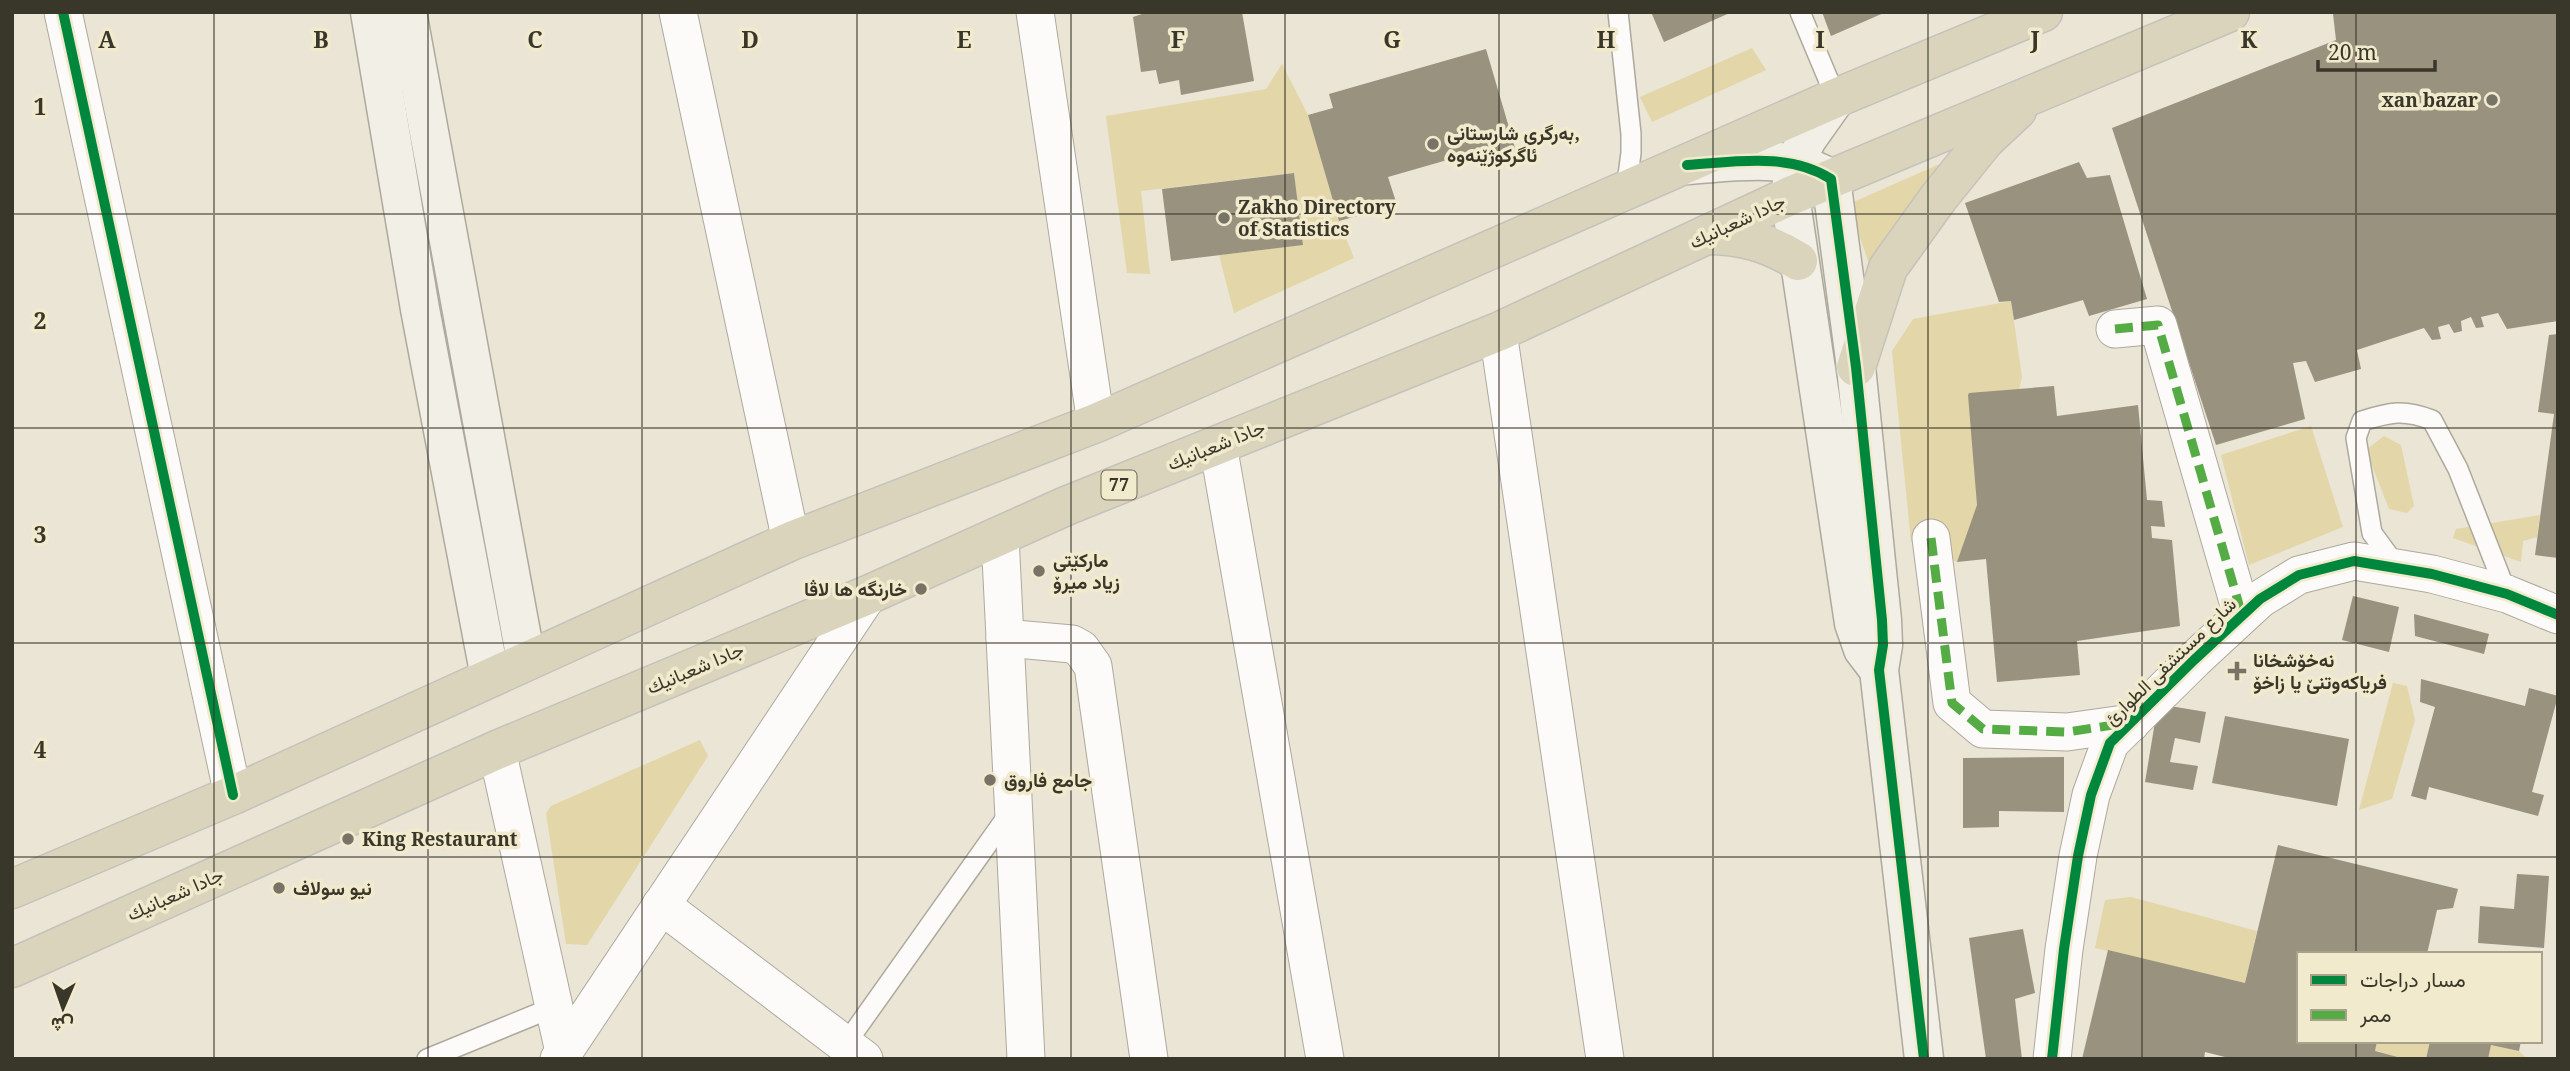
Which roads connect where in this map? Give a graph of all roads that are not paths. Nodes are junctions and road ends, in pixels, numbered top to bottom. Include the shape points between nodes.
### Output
1 (63, 12) edge
2 (370, 12) edge
3 (407, 12) edge
4 (678, 12) edge
5 (1035, 12) edge
6 (1618, 12) edge
7 (1800, 12) edge
8 (2043, 12) edge
9 (2230, 12) edge
10 (2035, 94) junction
11 (1836, 98) junction
12 (1687, 165) junction
13 (1831, 179) junction
14 (1792, 180) junction
15 (1626, 190) junction
16 (1704, 235) junction
17 (1798, 261) junction
18 (2115, 328) dead end
19 (1498, 332) junction
20 (1856, 367) junction
21 (1096, 423) junction
22 (1218, 444) junction
23 (1000, 537) junction
24 (1931, 538) dead end
25 (791, 541) junction
26 (2398, 568) junction
27 (2507, 594) junction
28 (868, 595) junction
29 (2242, 615) junction
30 (2558, 615) edge
31 (1005, 638) junction
32 (526, 660) junction
33 (1879, 670) junction
34 (490, 677) junction
35 (2131, 723) junction
36 (497, 750) junction
37 (233, 795) junction
38 (1013, 808) junction
39 (12, 890) edge
40 (661, 905) junction
41 (12, 968) edge
42 (554, 1007) junction
43 (848, 1054) edge
44 (562, 1055) edge
45 (427, 1059) edge
46 (1026, 1059) edge
47 (1149, 1059) edge
48 (1325, 1059) edge
49 (1605, 1059) edge
50 (1924, 1059) edge
51 (2052, 1059) edge

1 - 37 street
2 - 34 street via 420,309
3 - 32 street
4 - 25 street
5 - 21 street
6 - 15 lane via 1631,134
7 - 11 lane
8 - 11 highway
9 - 10 highway, جادا شعبانيك / 77
10 - 13 highway, جادا شعبانيك / 77
10 - 20 highway via 1985,140 1888,268
11 - 12 highway
11 - 14 street via 1807,139
12 - 14 street via 1759,161
12 - 15 highway
13 - 14 highway, جادا شعبانيك / 77
13 - 20 street
14 - 16 highway, جادا شعبانيك / 77
14 - 17 street
15 - 21 highway
16 - 17 highway via 1753,239
16 - 19 highway, جادا شعبانيك / 77
17 - 33 street via 1854,623 1863,649
18 - 29 street via 2158,325
19 - 22 highway, جادا شعبانيك / 77
19 - 49 street
20 - 33 street via 1882,620
21 - 25 highway
22 - 23 highway, جادا شعبانيك / 77
22 - 48 street
23 - 28 highway, جادا شعبانيك / 77
23 - 31 street
24 - 35 street via 1952,703 1983,729 2067,732
25 - 32 highway
26 - 27 street, شارع مستشفى الطوارئ
26 - 27 lane via 2372,533 2356,438 2362,421 2411,412 2432,420 2458,468
26 - 29 street, شارع مستشفى الطوارئ via 2354,561 2299,575
27 - 30 street, شارع مستشفى الطوارئ
28 - 36 highway, جادا شعبانيك / 77
28 - 40 street
29 - 35 street, شارع مستشفى الطوارئ
31 - 38 street
31 - 47 street via 1072,644 1082,649 1093,666
32 - 34 highway
33 - 50 street
34 - 37 highway
35 - 51 street, شارع مستشفى الطوارئ via 2110,743 2091,795 2066,936
36 - 41 highway, جادا شعبانيك / 77
36 - 42 street
37 - 39 highway
38 - 43 lane
38 - 46 street
40 - 43 street
40 - 44 street
42 - 44 street
42 - 45 lane

